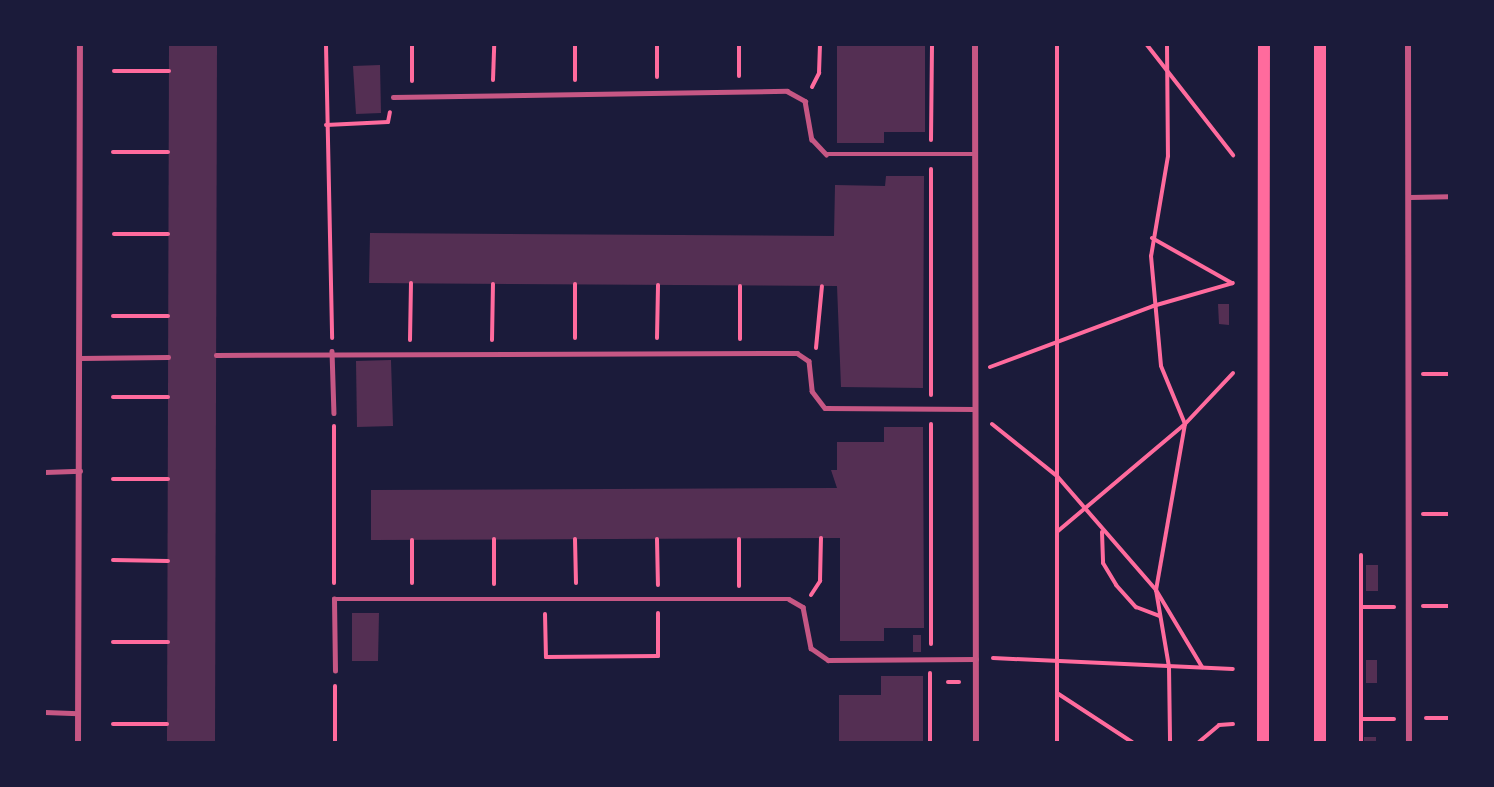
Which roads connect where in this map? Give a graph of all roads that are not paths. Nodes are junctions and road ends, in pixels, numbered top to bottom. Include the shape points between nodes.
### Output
1 (80, 45) edge
2 (975, 45) edge
3 (1264, 45) edge
4 (1320, 45) edge
5 (1408, 45) edge
6 (393, 97) road end
7 (976, 153) junction
8 (1449, 196) edge
9 (1410, 197) junction
10 (332, 351) junction
11 (216, 355) dead end
12 (168, 357) dead end
13 (80, 358) junction
14 (975, 409) junction
15 (334, 413) road end
16 (80, 471) junction
17 (45, 472) edge
18 (976, 659) junction
19 (335, 670) road end
20 (45, 712) edge
21 (78, 713) junction
22 (78, 742) edge
23 (976, 742) edge
24 (1263, 742) edge
25 (1320, 742) edge
26 (1409, 742) edge

1 - 13 street
2 - 7 street
3 - 24 main road
4 - 25 main road
5 - 9 street
6 - 7 lane via 788,91 805,101 812,139 826,154
7 - 14 street
8 - 9 lane
9 - 26 street
10 - 11 lane
10 - 14 lane via 740,352 807,357 812,390 825,408
10 - 15 lane
12 - 13 lane
13 - 16 street
14 - 18 street
16 - 17 lane
16 - 21 street
18 - 19 lane via 828,660 811,648 804,608 789,599 334,599
18 - 23 street
20 - 21 lane
21 - 22 street

